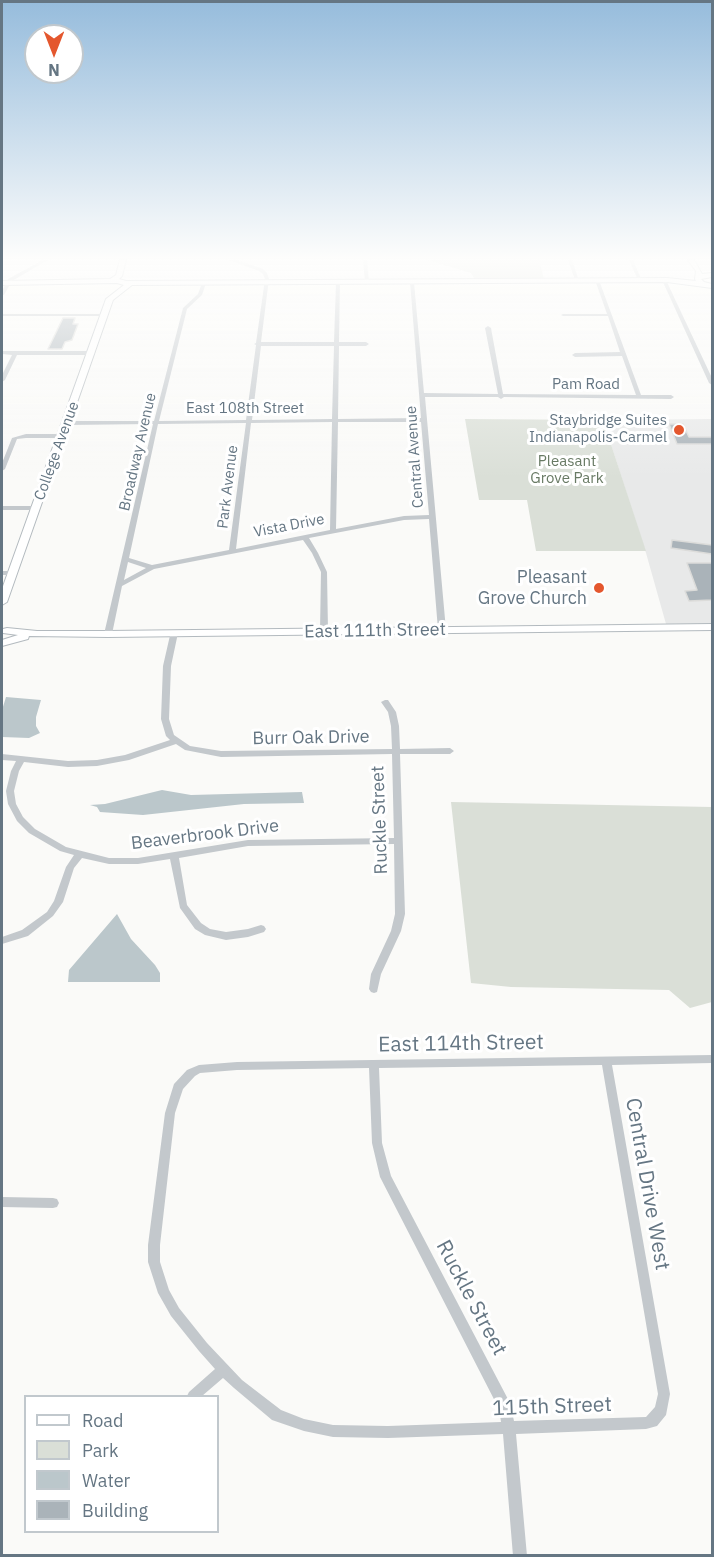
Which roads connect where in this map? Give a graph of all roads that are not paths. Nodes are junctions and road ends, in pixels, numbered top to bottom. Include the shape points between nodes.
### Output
1 (99, 333) edge
2 (179, 333) edge
3 (259, 333) edge
4 (336, 333) edge
5 (416, 333) edge
6 (489, 333) edge
7 (615, 333) edge
8 (690, 333) edge
9 (258, 344) junction
10 (336, 344) junction
11 (366, 344) dead end
12 (2, 353) edge
13 (15, 353) junction
14 (92, 353) junction
15 (623, 354) junction
16 (575, 355) dead end
17 (2, 380) edge
18 (712, 383) edge
19 (422, 396) junction
20 (501, 397) junction
21 (639, 397) junction
22 (671, 397) dead end
23 (423, 420) junction
24 (248, 421) junction
25 (334, 421) junction
26 (156, 422) junction
27 (67, 423) junction
28 (61, 436) junction
29 (2, 469) edge
30 (2, 508) edge
31 (36, 508) junction
32 (431, 517) junction
33 (333, 531) junction
34 (305, 537) junction
35 (232, 551) junction
36 (125, 559) junction
37 (152, 567) junction
38 (2, 573) edge
39 (12, 573) junction
40 (119, 585) junction
41 (2, 602) edge
42 (712, 627) edge
43 (3, 628) edge
44 (442, 630) junction
45 (324, 631) junction
46 (174, 633) junction
47 (37, 634) junction
48 (108, 634) junction
49 (2, 643) edge
50 (385, 702) dead end
51 (175, 741) junction
52 (450, 751) dead end
53 (395, 752) junction
54 (2, 757) edge
55 (21, 759) junction
56 (397, 841) junction
57 (79, 855) junction
58 (174, 856) junction
59 (261, 929) dead end
60 (2, 941) edge
61 (374, 989) dead end
62 (712, 1059) edge
63 (606, 1061) junction
64 (374, 1064) junction
65 (209, 1067) joint
66 (2, 1202) edge
67 (53, 1203) dead end
68 (649, 1313) joint
69 (224, 1369) junction
70 (194, 1395) edge
71 (509, 1428) junction
72 (520, 1556) edge

1 - 14 main road, College Avenue
2 - 26 street, Broadway Avenue
3 - 9 street, Park Avenue
4 - 10 street
5 - 19 street, Central Avenue
6 - 20 street
7 - 15 street
8 - 18 street
9 - 10 street
9 - 24 street, Park Avenue
10 - 11 street
10 - 25 street
12 - 13 street
13 - 14 street
13 - 17 street
14 - 27 main road, College Avenue
15 - 16 street
15 - 21 street
19 - 20 street, Pam Road
19 - 23 street, Central Avenue
20 - 21 street, Pam Road
21 - 22 street, Pam Road
23 - 25 street, East 108th Street
23 - 32 street, Central Avenue
24 - 25 street, East 108th Street
24 - 26 street, East 108th Street
24 - 35 street, Park Avenue
25 - 33 street
26 - 27 street, East 108th Street
26 - 36 street, Broadway Avenue
27 - 28 main road, College Avenue
28 - 29 street via 15,438
28 - 31 main road, College Avenue
30 - 31 street
31 - 39 main road, College Avenue
32 - 33 street, Vista Drive via 409,517
32 - 44 street, Central Avenue
33 - 34 street, Vista Drive
34 - 35 street, Vista Drive
34 - 45 street via 323,568
35 - 37 street, Vista Drive
36 - 37 street, Vista Drive
36 - 40 street, Broadway Avenue
37 - 40 street, Vista Drive
38 - 39 street
39 - 41 main road, College Avenue
40 - 48 street, Broadway Avenue
42 - 44 main road, East 111th Street
43 - 47 main road, East 111th Street
43 - 49 main road via 8,637
44 - 45 main road, East 111th Street
45 - 46 main road, East 111th Street
46 - 48 main road, East 111th Street
46 - 51 street via 167,666 165,719 167,731
47 - 48 main road, East 111th Street
47 - 49 main road, East 111th Street
50 - 53 street, Ruckle Street via 394,718
51 - 53 street, Burr Oak Drive via 197,752 215,754
51 - 55 street via 126,758 97,763
52 - 53 street, Burr Oak Drive
53 - 56 street, Ruckle Street
54 - 55 street
55 - 57 street, Beaverbrook Drive via 10,790 20,819 47,840
56 - 58 street, Beaverbrook Drive via 256,843
56 - 61 street, Ruckle Street via 398,925 376,974
57 - 58 street, Beaverbrook Drive via 126,861
57 - 60 street via 50,914 25,933
58 - 59 street via 183,906 198,926 226,936
62 - 63 street, East 114th Street
63 - 64 street, East 114th Street
63 - 68 street, Central Drive West
64 - 65 street, East 114th Street
64 - 71 street, Ruckle Street via 376,1143 386,1177 493,1381
65 - 69 street, 115th Street via 191,1073 174,1094 154,1262 175,1312
66 - 67 street
68 - 71 street, 115th Street via 664,1394 661,1410 652,1421
69 - 70 street
69 - 71 street, 115th Street via 277,1415 304,1425 388,1432
71 - 72 street, Ruckle Street

